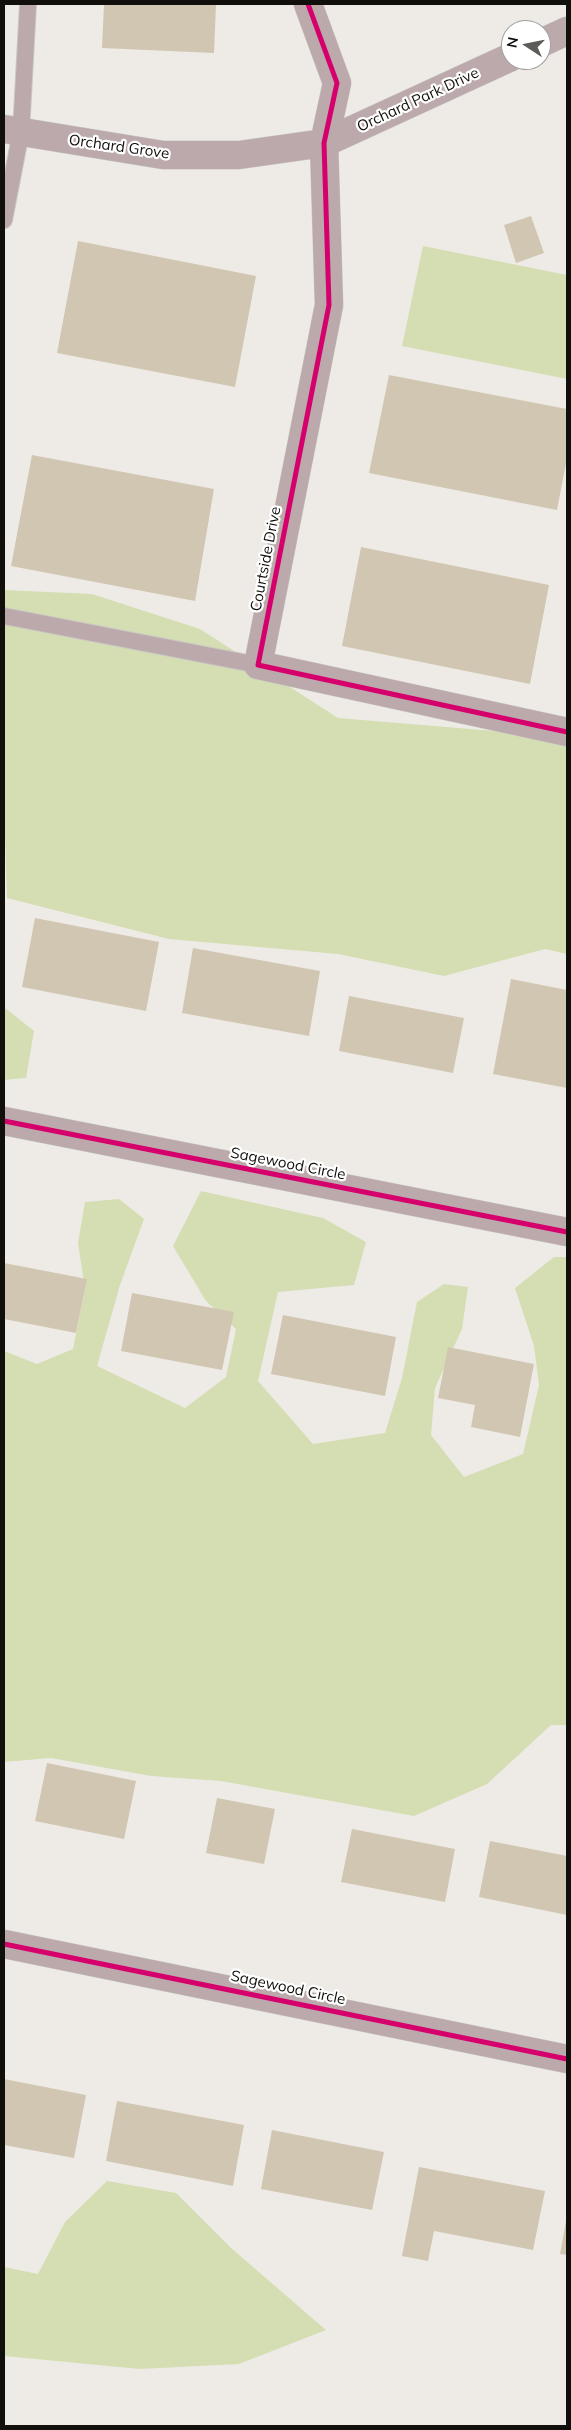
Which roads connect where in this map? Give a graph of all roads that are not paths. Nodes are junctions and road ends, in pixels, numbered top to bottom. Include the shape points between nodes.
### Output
1 (28, 4) edge
2 (308, 4) edge
3 (567, 31) edge
4 (551, 38) edge
5 (501, 62) edge
6 (12, 130) edge
7 (324, 143) junction
8 (4, 220) edge
9 (4, 616) edge
10 (258, 665) junction
11 (567, 732) edge
12 (4, 1120) edge
13 (567, 1232) edge
14 (4, 1944) edge
15 (567, 2059) edge

1 - 6 lane
2 - 7 street, Courtside Drive via 338,84
3 - 4 street
5 - 7 street, Orchard Park Drive
6 - 7 street, Orchard Grove via 163,155 239,155
6 - 8 lane
7 - 10 street, Courtside Drive via 329,305
9 - 10 lane
10 - 11 street
12 - 13 street, Sagewood Circle
14 - 15 street, Sagewood Circle

